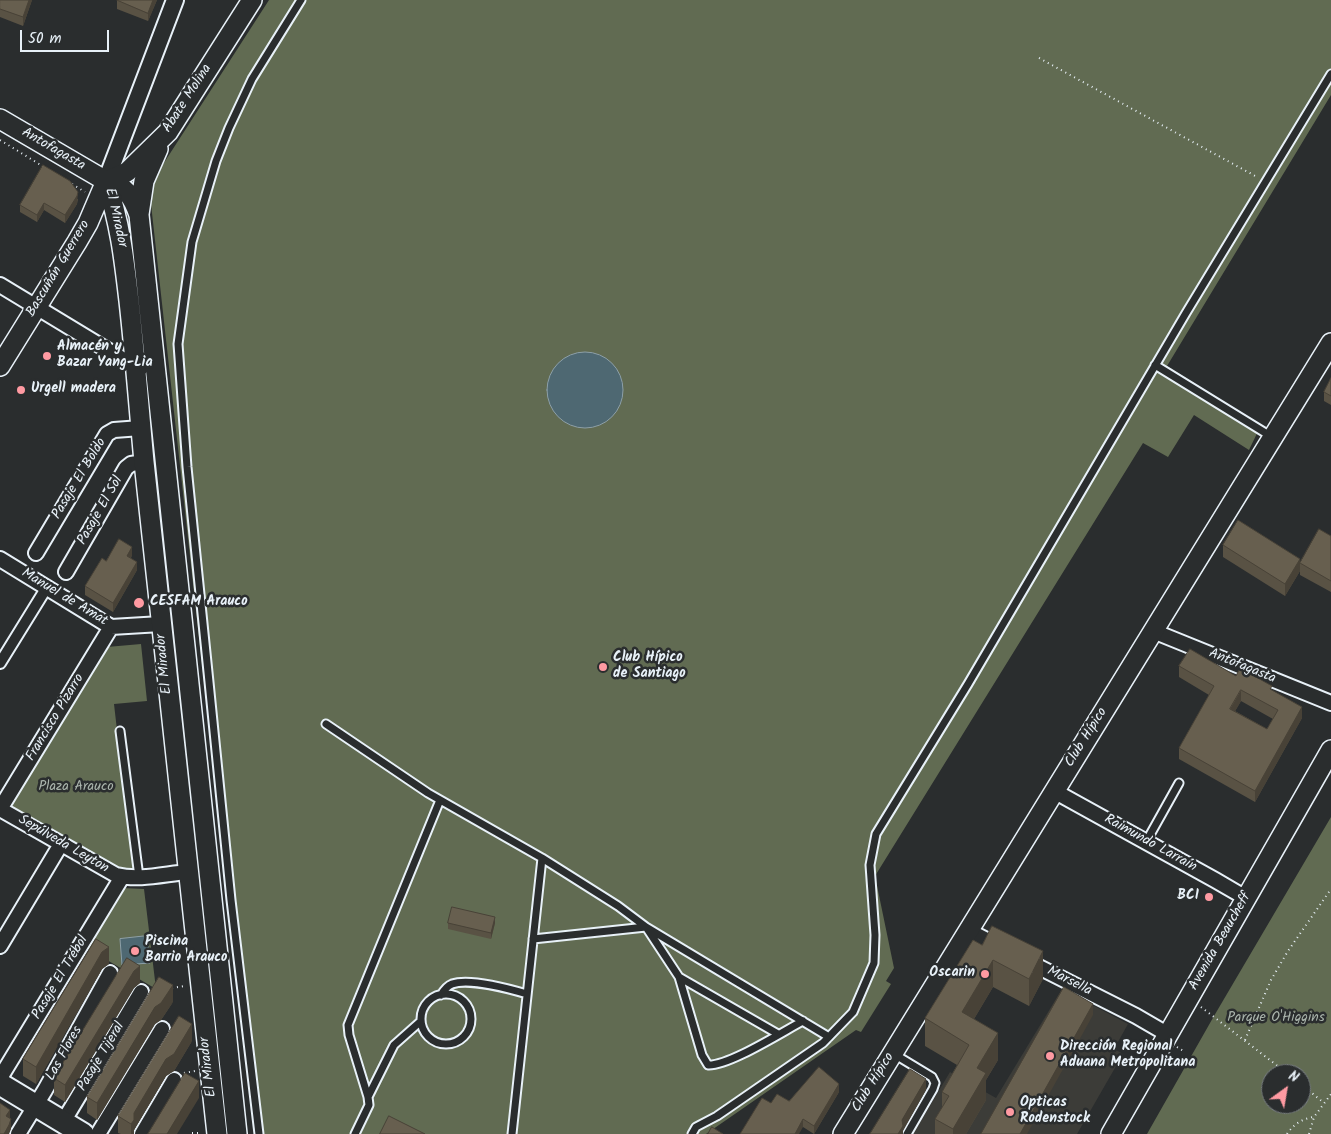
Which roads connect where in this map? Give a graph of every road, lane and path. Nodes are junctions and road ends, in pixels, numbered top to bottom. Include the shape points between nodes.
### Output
1 (175, 0) edge
2 (252, 0) edge
3 (300, 0) edge
4 (1039, 58) dead end
5 (1331, 74) edge
6 (0, 119) edge
7 (168, 132) junction
8 (0, 140) edge
9 (47, 169) edge
10 (106, 181) junction
11 (1265, 182) junction
12 (71, 183) edge
13 (87, 193) dead end
14 (139, 215) junction
15 (0, 285) edge
16 (37, 307) junction
17 (1331, 343) edge
18 (1155, 365) junction
19 (0, 366) edge
20 (146, 368) junction
21 (141, 428) junction
22 (1273, 437) junction
23 (144, 462) junction
24 (36, 553) dead end
25 (0, 559) edge
26 (66, 572) dead end
27 (46, 587) junction
28 (161, 624) junction
29 (111, 627) junction
30 (1153, 631) junction
31 (0, 663) edge
32 (186, 666) junction
33 (166, 667) junction
34 (1331, 703) edge
35 (326, 724) dead end
36 (120, 731) dead end
37 (1331, 750) edge
38 (1179, 783) dead end
39 (1054, 791) junction
40 (440, 800) junction
41 (0, 809) edge
42 (1146, 842) junction
43 (61, 844) junction
44 (542, 858) junction
45 (188, 872) junction
46 (122, 877) junction
47 (139, 877) junction
48 (1331, 889) edge
49 (1246, 898) junction
50 (214, 923) junction
51 (193, 926) junction
52 (646, 927) junction
53 (969, 931) junction
54 (533, 939) junction
55 (0, 946) edge
56 (110, 974) dead end
57 (679, 977) junction
58 (200, 985) junction
59 (164, 989) edge
60 (141, 992) dead end
61 (527, 994) junction
62 (441, 995) junction
63 (1214, 1016) dead end
64 (420, 1021) junction
65 (803, 1021) junction
66 (162, 1028) dead end
67 (778, 1034) junction
68 (1167, 1034) junction
69 (829, 1037) junction
70 (1245, 1040) junction
71 (893, 1053) junction
72 (1275, 1064) edge
73 (0, 1078) edge
74 (174, 1080) dead end
75 (0, 1084) edge
76 (1311, 1092) edge
77 (1331, 1094) edge
78 (368, 1097) junction
79 (1324, 1103) junction
80 (36, 1106) junction
81 (1314, 1117) junction
82 (63, 1122) junction
83 (208, 1133) edge
84 (18, 1134) edge
85 (83, 1134) edge
86 (98, 1134) edge
87 (142, 1134) edge
88 (192, 1134) edge
89 (237, 1134) edge
90 (259, 1134) edge
91 (355, 1134) edge
92 (512, 1134) edge
93 (692, 1134) edge
94 (843, 1134) edge
95 (907, 1134) edge
96 (1111, 1134) edge
97 (1287, 1134) edge
98 (1308, 1134) edge

1 - 10 street, Bascuñán Guerrero
2 - 7 main road, Abate Molina
3 - 90 lane via 252,79 216,161 192,242 178,344 210,692
4 - 11 path
5 - 11 lane
6 - 10 main road, Antofagasta
7 - 10 main road, Abate Molina via 128,172
7 - 14 main road via 148,171
8 - 9 path
10 - 14 main road, El Mirador via 118,184 128,192
10 - 16 main road, Bascuñán Guerrero via 88,223
10 - 20 main road, El Mirador via 122,239
11 - 18 lane
12 - 13 path
14 - 20 main road, El Mirador
15 - 16 street
16 - 19 main road, Bascuñán Guerrero
16 - 20 street
17 - 22 main road, Club Hípico
18 - 22 lane
18 - 69 lane via 876,834 870,865 874,963 853,1012
20 - 21 main road, El Mirador
20 - 32 main road, El Mirador
21 - 23 main road, El Mirador
21 - 24 street, Pasaje El Boldo via 114,430 107,434
22 - 30 main road, Club Hípico
23 - 26 street, Pasaje El Sol via 126,468
23 - 28 main road, El Mirador
25 - 27 street, Manuel de Amat
27 - 29 street, Manuel de Amat
27 - 31 street
28 - 29 street, Manuel de Amat
28 - 33 main road, El Mirador
29 - 41 street, Francisco Pizarro
30 - 34 street, Antofagasta
30 - 39 main road, Club Hípico
32 - 33 main road
32 - 50 main road, El Mirador
33 - 45 main road, El Mirador
35 - 40 lane
36 - 47 lane
37 - 49 main road, Avenida Beaucheff
38 - 42 lane
39 - 42 street, Raimundo Larraín
39 - 53 main road, Club Hípico
40 - 44 lane
40 - 78 lane via 348,1025
41 - 43 street, Sepúlveda Leyton
42 - 49 street, Raimundo Larraín
43 - 46 street, Sepúlveda Leyton
43 - 55 street
44 - 52 lane
44 - 54 lane
45 - 47 street, Sepúlveda Leyton
45 - 51 main road, El Mirador
46 - 47 street, Sepúlveda Leyton
46 - 73 street, Pasaje El Trébol
48 - 70 path via 1271,980
49 - 68 main road, Avenida Beaucheff
50 - 51 main road
50 - 89 main road, El Mirador
51 - 58 main road, El Mirador
52 - 54 lane
52 - 57 lane
52 - 65 lane
53 - 68 street, Marsella
53 - 71 main road, Club Hípico
54 - 61 lane
56 - 80 street, Las Flores
57 - 67 lane
57 - 67 lane via 702,1055 708,1065 730,1060
58 - 59 path
58 - 83 main road, El Mirador
60 - 82 street, Pasaje Tijeral
61 - 62 lane via 486,984 456,983 444,989
61 - 92 lane
62 - 64 lane via 426,1004
62 - 64 lane via 458,998 467,1007 471,1018 465,1035 456,1042 438,1043 428,1037
63 - 70 path
64 - 78 lane via 394,1045
65 - 67 lane
65 - 69 lane
66 - 86 street
68 - 96 main road, Avenida Beaucheff
69 - 93 lane via 696,1127
70 - 72 path
71 - 94 main road, Club Hípico
71 - 95 lane via 932,1077 935,1083
74 - 87 street
75 - 80 main road
76 - 79 path
77 - 79 path
78 - 91 lane via 369,1105
79 - 81 path
80 - 82 main road
80 - 84 street, Las Flores
81 - 97 path via 1301,1120
81 - 98 path
82 - 85 main road
83 - 88 path

